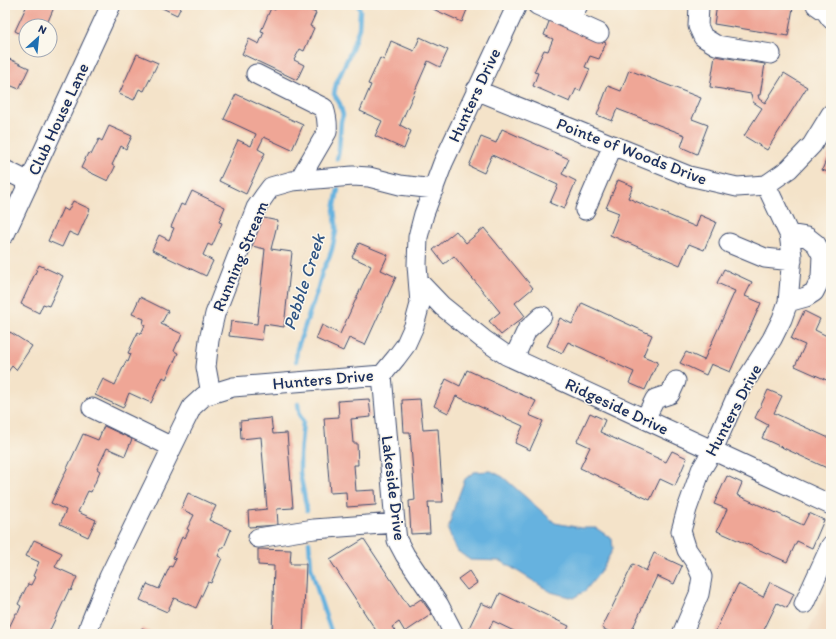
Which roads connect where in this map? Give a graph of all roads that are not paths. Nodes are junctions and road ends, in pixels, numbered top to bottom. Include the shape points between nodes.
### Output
1 (111, 5) edge
2 (517, 5) edge
3 (537, 5) edge
4 (699, 5) edge
5 (816, 5) edge
6 (574, 12) edge
7 (831, 19) edge
8 (599, 33) dead end
9 (771, 54) dead end
10 (256, 74) dead end
11 (476, 90) junction
12 (831, 114) edge
13 (613, 145) junction
14 (5, 170) edge
15 (299, 180) junction
16 (29, 182) junction
17 (766, 185) junction
18 (434, 189) junction
19 (585, 210) dead end
20 (5, 234) edge
21 (789, 234) junction
22 (729, 243) dead end
23 (792, 262) junction
24 (418, 282) junction
25 (788, 302) junction
26 (542, 316) dead end
27 (514, 358) junction
28 (382, 375) junction
29 (676, 381) dead end
30 (211, 394) junction
31 (92, 408) dead end
32 (645, 419) junction
33 (172, 447) junction
34 (713, 450) junction
35 (831, 505) edge
36 (395, 523) junction
37 (258, 538) dead end
38 (831, 545) edge
39 (804, 604) dead end
40 (87, 634) edge
41 (454, 634) edge
42 (682, 634) edge

1 - 16 street, Club House Lane
2 - 11 street, Hunters Drive
3 - 6 street
4 - 9 street via 698,26 703,37 716,44
5 - 7 street
6 - 8 street
10 - 15 street via 324,108 327,132
11 - 13 street, Pointe of Woods Drive
11 - 18 street, Hunters Drive
12 - 17 street via 812,145 789,169
13 - 17 street, Pointe of Woods Drive via 689,176 737,187
13 - 19 street
14 - 16 street
15 - 18 street, Running Stream via 353,176
15 - 30 street, Running Stream via 271,187 256,208 215,314 206,367
16 - 20 street, Club House Lane
17 - 21 street, Hunters Drive
18 - 24 street, Hunters Drive via 418,237
21 - 23 street, Hunters Drive
21 - 25 street via 807,237 816,244 822,256 821,278 814,292
22 - 23 street via 765,258
23 - 25 street, Hunters Drive
24 - 27 street, Ridgeside Drive via 442,306 477,334
24 - 28 street, Hunters Drive via 420,304 414,326 405,346
25 - 34 street, Hunters Drive via 772,339 738,393
26 - 27 street via 527,330
27 - 32 street, Ridgeside Drive
28 - 30 street, Hunters Drive via 233,387
28 - 36 street, Lakeside Drive
29 - 32 street via 670,394 655,399
30 - 33 street, Hunters Drive via 204,396 192,407
31 - 33 street
32 - 34 street, Ridgeside Drive
33 - 40 street, Hunters Drive via 110,577
34 - 35 street, Ridgeside Drive
34 - 42 street, Hunters Drive via 701,470 681,531 687,550 702,577 699,594
36 - 37 street via 314,529
36 - 41 street, Lakeside Drive via 398,540 405,555 439,605
38 - 39 street

